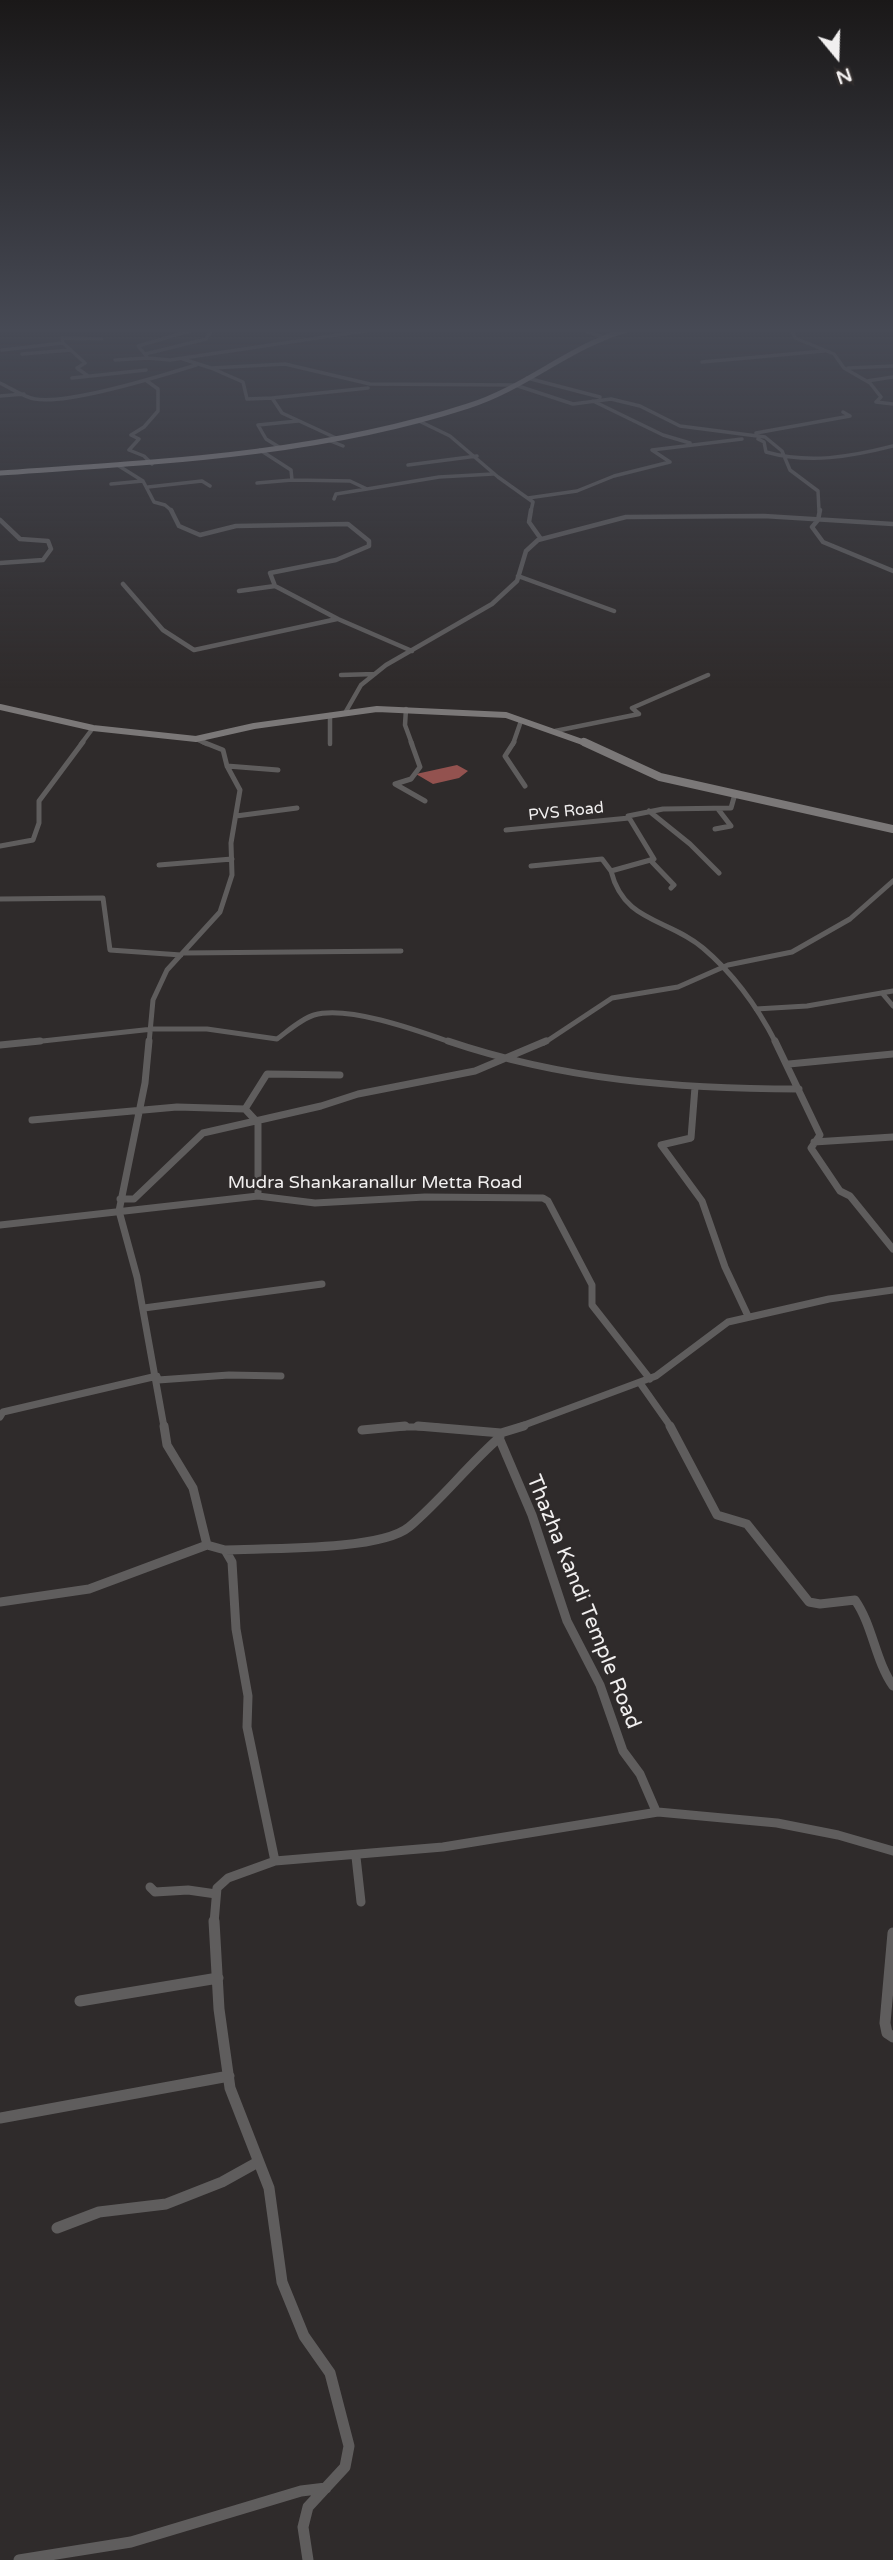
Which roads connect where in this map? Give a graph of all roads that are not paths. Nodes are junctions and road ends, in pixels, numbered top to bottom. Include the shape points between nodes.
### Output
1 (129, 449) edge
2 (263, 449) edge
3 (469, 449) edge
4 (659, 449) edge
5 (765, 449) edge
6 (778, 449) edge
7 (880, 449) edge
8 (260, 450) junction
9 (784, 455) junction
10 (477, 456) junction
11 (152, 464) junction
12 (408, 465) dead end
13 (119, 466) junction
14 (0, 473) edge
15 (494, 474) junction
16 (292, 480) junction
17 (143, 481) junction
18 (257, 483) dead end
19 (111, 484) dead end
20 (210, 486) dead end
21 (148, 487) junction
22 (367, 489) junction
23 (528, 498) junction
24 (334, 499) dead end
25 (0, 520) edge
26 (818, 520) junction
27 (893, 524) edge
28 (541, 539) junction
29 (0, 563) edge
30 (893, 571) edge
31 (518, 576) junction
32 (123, 584) dead end
33 (275, 586) junction
34 (239, 591) dead end
35 (614, 611) dead end
36 (338, 619) junction
37 (412, 651) junction
38 (375, 674) junction
39 (341, 675) dead end
40 (708, 675) dead end
41 (0, 707) edge
42 (406, 709) junction
43 (345, 713) junction
44 (330, 715) junction
45 (521, 721) junction
46 (93, 728) junction
47 (555, 731) junction
48 (196, 739) junction
49 (330, 744) dead end
50 (227, 766) junction
51 (278, 769) dead end
52 (525, 786) dead end
53 (734, 794) junction
54 (425, 801) dead end
55 (297, 808) dead end
56 (718, 809) junction
57 (649, 811) junction
58 (236, 816) junction
59 (629, 817) junction
60 (715, 829) dead end
61 (893, 829) edge
62 (506, 831) dead end
63 (0, 846) edge
64 (232, 859) junction
65 (652, 862) junction
66 (159, 865) dead end
67 (531, 866) dead end
68 (611, 871) junction
69 (719, 873) dead end
70 (893, 881) edge
71 (671, 888) dead end
72 (0, 899) edge
73 (401, 951) dead end
74 (182, 954) junction
75 (722, 967) junction
76 (893, 991) edge
77 (883, 993) junction
78 (893, 1006) edge
79 (755, 1009) junction
80 (153, 1030) junction
81 (0, 1045) edge
82 (893, 1054) edge
83 (511, 1056) junction
84 (789, 1064) junction
85 (340, 1075) dead end
86 (695, 1087) junction
87 (799, 1089) junction
88 (245, 1109) junction
89 (138, 1111) junction
90 (32, 1120) dead end
91 (255, 1120) junction
92 (893, 1137) edge
93 (814, 1142) junction
94 (258, 1196) junction
95 (120, 1199) junction
96 (120, 1211) junction
97 (0, 1224) edge
98 (893, 1250) edge
99 (322, 1284) dead end
100 (893, 1290) edge
101 (144, 1308) junction
102 (748, 1316) junction
103 (281, 1377) dead end
104 (158, 1378) junction
105 (650, 1379) junction
106 (640, 1383) junction
107 (1, 1411) edge
108 (362, 1430) dead end
109 (500, 1437) junction
110 (207, 1545) junction
111 (225, 1550) junction
112 (0, 1602) edge
113 (893, 1686) edge
114 (656, 1811) junction
115 (893, 1851) edge
116 (356, 1857) junction
117 (275, 1861) junction
118 (150, 1887) dead end
119 (216, 1894) junction
120 (361, 1902) dead end
121 (893, 1933) edge
122 (218, 1978) junction
123 (80, 2001) dead end
124 (893, 2037) edge
125 (229, 2076) junction
126 (0, 2118) edge
127 (258, 2162) junction
128 (57, 2228) dead end
129 (326, 2488) junction
130 (19, 2560) edge
131 (308, 2560) edge

1 - 11 street
2 - 8 main road
3 - 10 street
4 - 23 street via 652,450 670,461 577,491
5 - 9 street
6 - 9 street
7 - 9 street via 847,458
8 - 11 main road
8 - 16 street via 291,470
9 - 26 street via 790,470 818,491
10 - 12 street
10 - 15 street
11 - 13 main road
13 - 14 main road
13 - 17 street
15 - 22 street
15 - 23 street
16 - 18 street
16 - 22 street via 350,481
17 - 19 street
17 - 21 street
20 - 21 street via 202,481
21 - 33 street via 154,502 164,503 178,517 179,526 200,535 236,526 345,523 369,541 364,550 336,560 270,573
22 - 24 street via 336,494
23 - 28 street via 533,502 529,522
25 - 29 street via 20,539 48,541 51,549 43,560
26 - 27 street
26 - 28 street via 626,517
26 - 30 street via 812,527 823,542
28 - 31 street via 526,551
31 - 35 street
31 - 37 street via 492,604
32 - 36 street via 161,629 194,650
33 - 34 street
33 - 36 street
36 - 37 street
37 - 38 street
38 - 39 street
38 - 43 street via 361,684
40 - 47 street via 632,708 639,714
41 - 46 main road
42 - 43 main road
42 - 45 main road via 482,712
42 - 54 street via 403,718 420,768 411,779 395,784
43 - 44 main road
44 - 48 main road
44 - 49 street
45 - 47 main road
45 - 52 street via 505,756
46 - 48 main road
46 - 63 street via 39,800 33,841
47 - 53 main road via 650,774
48 - 50 street via 219,746
50 - 51 street
50 - 58 street via 240,789
53 - 56 street via 731,808
53 - 61 main road
55 - 58 street
56 - 57 street, PVS Road
56 - 60 street via 731,826
57 - 59 street, PVS Road
57 - 69 street
58 - 64 street
59 - 62 street, PVS Road
59 - 65 street
64 - 66 street
64 - 74 street via 232,875 220,912
65 - 68 street
65 - 71 street via 674,885
67 - 68 street via 599,859 606,860
68 - 75 street via 628,907 692,939
70 - 75 street via 850,919 792,951
72 - 74 street via 103,898 108,947 113,952
73 - 74 street via 354,947
74 - 80 street via 167,970 153,1000
75 - 79 street via 740,983
75 - 83 street via 678,987 612,998 540,1045
76 - 77 street
77 - 78 street
77 - 79 street
79 - 84 street
80 - 81 street
80 - 83 street via 207,1029 277,1039 311,1016 325,1013 392,1022 463,1046
80 - 89 street
82 - 84 street
83 - 86 street via 606,1080
83 - 91 street via 475,1071
84 - 87 street
85 - 88 street via 267,1074
86 - 87 street
86 - 102 street via 691,1138 661,1144 702,1201
87 - 93 street via 820,1135
88 - 89 street
88 - 91 street
89 - 90 street
89 - 95 street
91 - 94 street
91 - 95 street via 203,1133 134,1199
92 - 93 street
93 - 98 street via 811,1148 840,1191 850,1196
94 - 96 street, Mudra Shankaranallur Metta Road
94 - 105 street, Mudra Shankaranallur Metta Road via 298,1203 406,1197 548,1200 592,1285 592,1305
95 - 96 street
96 - 97 street, Mudra Shankaranallur Metta Road
96 - 101 street
99 - 101 street
100 - 102 street
101 - 104 street
102 - 105 street via 715,1329
103 - 104 street
104 - 107 street
104 - 110 street via 167,1445 193,1488
105 - 106 street
106 - 109 street
106 - 113 street via 670,1426 717,1515 747,1524 808,1602 823,1605 855,1600 862,1608 876,1661
108 - 109 street via 411,1425
109 - 111 street via 407,1529 386,1538
109 - 114 street, Thazha Kandi Temple Road via 567,1621 600,1685 623,1751 640,1774
110 - 111 street
110 - 112 street via 89,1589
111 - 117 street via 232,1562 236,1629 248,1696 247,1727
114 - 115 street via 748,1818
114 - 116 street via 547,1833
116 - 117 street
116 - 120 street
117 - 119 street via 228,1878
118 - 119 street via 155,1892
119 - 122 street
121 - 124 street via 886,2023 887,2033
122 - 123 street
122 - 125 street
125 - 126 street
125 - 127 street
127 - 128 street via 166,2204 99,2213
127 - 129 street via 269,2188 282,2282 304,2336 330,2373 349,2446 345,2468
129 - 130 street via 301,2491 131,2542
129 - 131 street via 308,2507 303,2527

